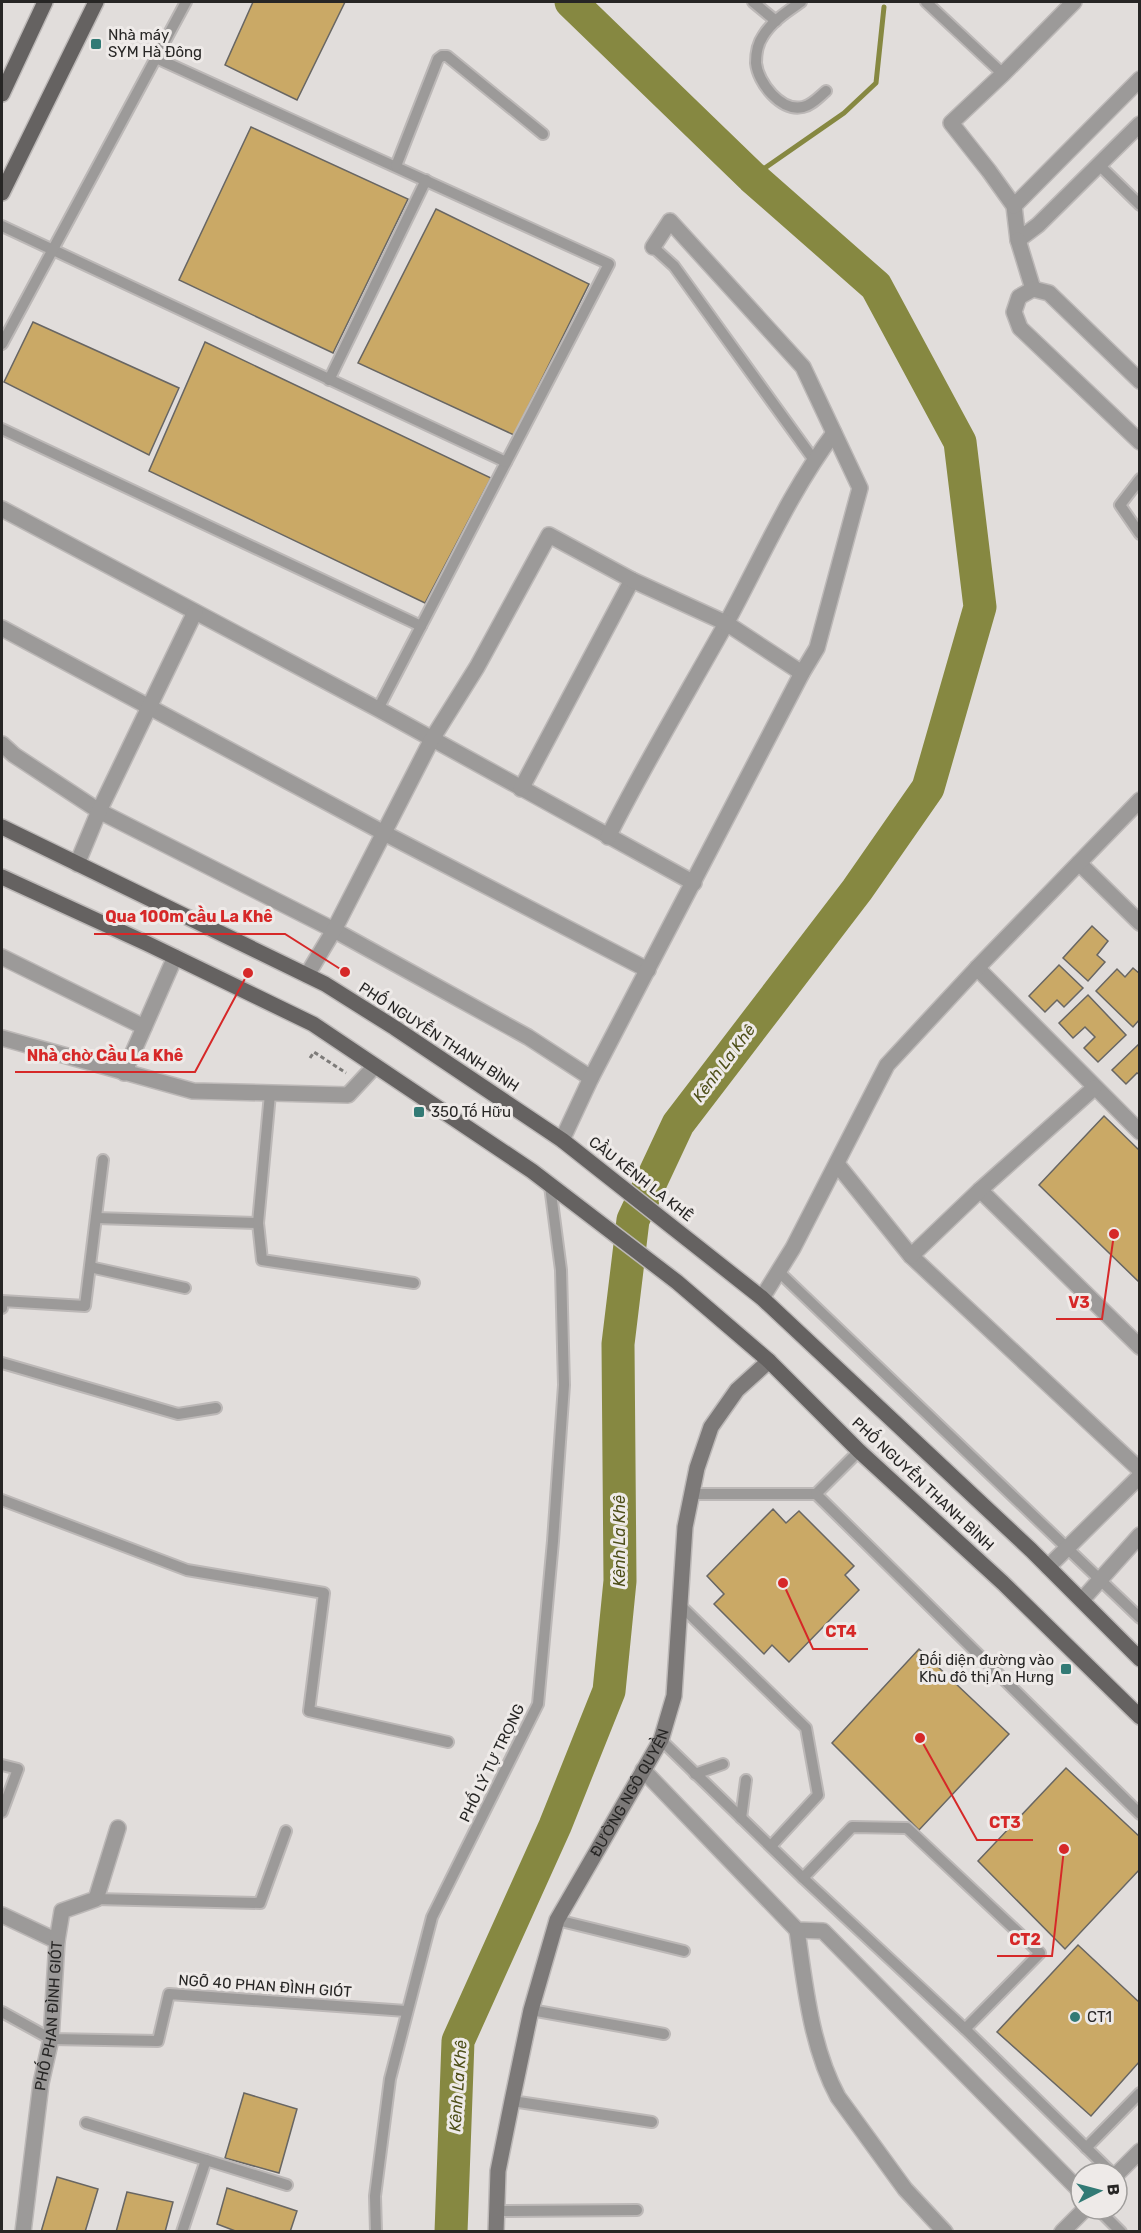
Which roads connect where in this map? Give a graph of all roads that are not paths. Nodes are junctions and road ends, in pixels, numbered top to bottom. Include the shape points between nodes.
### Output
1 (45, 2) edge
2 (96, 2) edge
3 (186, 2) edge
4 (753, 2) edge
5 (801, 2) edge
6 (926, 2) edge
7 (1074, 2) edge
8 (776, 21) junction
9 (156, 58) junction
10 (1003, 74) junction
11 (1140, 79) edge
12 (826, 91) dead end
13 (2, 94) edge
14 (1140, 124) edge
15 (543, 134) dead end
16 (1098, 165) junction
17 (396, 166) junction
18 (426, 180) junction
19 (2, 194) edge
20 (1140, 205) edge
21 (1014, 206) junction
22 (2, 226) edge
23 (1018, 240) junction
24 (653, 247) joint
25 (51, 250) junction
26 (1034, 289) junction
27 (2, 344) edge
28 (329, 380) junction
29 (1140, 381) edge
30 (2, 429) edge
31 (834, 433) junction
32 (1140, 442) edge
33 (814, 460) junction
34 (506, 462) junction
35 (1140, 480) edge
36 (2, 509) edge
37 (1140, 534) edge
38 (632, 580) junction
39 (195, 612) junction
40 (726, 623) junction
41 (421, 626) junction
42 (2, 628) edge
43 (802, 673) junction
44 (148, 706) junction
45 (378, 709) junction
46 (432, 740) junction
47 (2, 744) edge
48 (521, 789) junction
49 (1140, 800) edge
50 (99, 811) junction
51 (2, 827) edge
52 (384, 833) junction
53 (608, 837) junction
54 (1079, 863) junction
55 (77, 864) junction
56 (2, 877) edge
57 (694, 883) junction
58 (1140, 923) edge
59 (334, 930) junction
60 (2, 957) edge
61 (176, 957) junction
62 (977, 968) junction
63 (648, 970) junction
64 (307, 975) junction
65 (144, 1028) junction
66 (2, 1038) edge
67 (375, 1066) junction
68 (124, 1073) junction
69 (591, 1078) junction
70 (1094, 1088) junction
71 (270, 1094) junction
72 (1140, 1132) edge
73 (562, 1140) junction
74 (103, 1160) dead end
75 (837, 1164) junction
76 (550, 1186) junction
77 (980, 1190) junction
78 (96, 1218) junction
79 (258, 1222) junction
80 (697, 1247) joint
81 (911, 1256) junction
82 (90, 1267) junction
83 (778, 1272) junction
84 (414, 1283) dead end
85 (185, 1288) dead end
86 (762, 1298) junction
87 (2, 1301) edge
88 (2, 1308) edge
89 (1140, 1347) edge
90 (769, 1361) junction
91 (2, 1363) edge
92 (216, 1408) dead end
93 (859, 1451) junction
94 (1140, 1470) edge
95 (1140, 1476) edge
96 (693, 1494) junction
97 (816, 1494) junction
98 (2, 1500) edge
99 (1140, 1535) edge
100 (1067, 1548) junction
101 (1048, 1567) junction
102 (1100, 1580) junction
103 (1082, 1600) junction
104 (680, 1605) junction
105 (1140, 1618) edge
106 (1140, 1659) edge
107 (1140, 1717) edge
108 (661, 1740) junction
109 (448, 1742) dead end
110 (723, 1764) dead end
111 (2, 1766) edge
112 (643, 1770) junction
113 (695, 1774) junction
114 (746, 1780) dead end
115 (2, 1812) edge
116 (1140, 1814) edge
117 (741, 1818) junction
118 (117, 1828) dead end
119 (286, 1831) dead end
120 (771, 1846) junction
121 (802, 1878) junction
122 (96, 1899) junction
123 (2, 1915) edge
124 (558, 1920) junction
125 (797, 1930) junction
126 (57, 1941) junction
127 (684, 1951) dead end
128 (531, 2010) junction
129 (406, 2011) junction
130 (2, 2012) edge
131 (965, 2029) junction
132 (664, 2034) dead end
133 (51, 2039) junction
134 (1140, 2092) edge
135 (512, 2101) junction
136 (652, 2122) dead end
137 (86, 2123) dead end
138 (1086, 2148) junction
139 (1140, 2151) edge
140 (206, 2160) junction
141 (1100, 2161) edge
142 (1129, 2162) edge
143 (1069, 2181) edge
144 (287, 2185) dead end
145 (637, 2210) dead end
146 (495, 2211) junction
147 (1073, 2221) edge
148 (1111, 2221) edge
149 (23, 2232) edge
150 (182, 2232) edge
151 (376, 2232) edge
152 (496, 2232) edge
153 (945, 2232) edge
154 (1062, 2232) edge
155 (1122, 2232) edge

1 - 13 main road
2 - 19 main road
3 - 9 lane
4 - 8 lane
5 - 8 lane
6 - 10 lane
7 - 10 street
8 - 12 lane via 763,35 756,63 769,90 790,107 812,103
9 - 17 lane
9 - 25 lane
10 - 21 street via 951,123
11 - 21 street
14 - 16 street
15 - 17 lane via 447,56 442,56
16 - 20 lane
16 - 23 street
17 - 18 lane
18 - 28 lane
18 - 34 lane via 609,264
21 - 23 street
22 - 25 lane
23 - 26 street
24 - 31 street via 670,221 803,367
24 - 33 lane via 674,266
25 - 27 lane
25 - 28 lane
26 - 29 street via 1049,293
26 - 32 street via 1019,297 1016,305 1014,312 1020,328
28 - 34 lane
30 - 41 lane
31 - 33 street
31 - 43 street via 860,488 818,648
33 - 40 street
34 - 41 lane
35 - 37 lane via 1120,505
36 - 39 street
38 - 40 street
38 - 46 street via 549,535
38 - 48 street
39 - 44 street
39 - 45 street
40 - 43 street
40 - 53 street
41 - 45 lane
42 - 44 street
43 - 57 street
44 - 50 street
44 - 52 street
45 - 46 street
46 - 48 street
46 - 52 street
47 - 50 street
48 - 53 street
49 - 54 street
50 - 55 street
50 - 59 street
51 - 55 main road, PHỐ NGUYỄN THANH BÌNH
52 - 59 street
52 - 63 street
53 - 57 street
54 - 58 street
54 - 62 street
55 - 64 main road, PHỐ NGUYỄN THANH BÌNH
56 - 61 main road
57 - 63 street
59 - 64 street
59 - 69 street via 528,1038
60 - 65 street
61 - 65 street
61 - 67 main road via 313,1024
62 - 70 street
62 - 75 street via 887,1065
63 - 69 street
64 - 73 main road, PHỐ NGUYỄN THANH BÌNH via 395,1028
65 - 68 street
66 - 68 street
67 - 71 street via 348,1095
67 - 76 main road
68 - 71 street via 193,1091
69 - 73 street
70 - 72 street
70 - 77 street
71 - 79 lane
73 - 80 main road, CẦU KÊNH LA KHÊ
74 - 78 lane
75 - 81 street
75 - 83 street
76 - 90 main road, PHỐ NGUYỄN THANH BÌNH via 677,1282
76 - 129 lane, PHỐ LÝ TỰ TRỌNG via 561,1270 564,1385 538,1704 432,1917
77 - 81 street
77 - 89 street
78 - 79 lane
78 - 82 lane
79 - 84 lane via 262,1260
80 - 86 main road, PHỐ NGUYỄN THANH BÌNH
81 - 94 street
82 - 85 lane
82 - 87 lane via 85,1306
83 - 86 street
83 - 100 lane
86 - 101 main road, PHỐ NGUYỄN THANH BÌNH
87 - 88 lane
90 - 93 main road, PHỐ NGUYỄN THANH BÌNH
90 - 96 street, ĐƯỜNG NGÔ QUYỀN via 737,1390 711,1427
91 - 92 lane via 178,1414
93 - 97 lane
93 - 107 main road, PHỐ NGUYỄN THANH BÌNH via 1003,1583
95 - 100 street
96 - 97 lane
96 - 104 street, ĐƯỜNG NGÔ QUYỀN via 686,1527
97 - 116 lane
98 - 109 lane via 187,1570 324,1593 309,1711
99 - 102 street
100 - 101 street
100 - 102 lane
101 - 103 main road, PHỐ NGUYỄN THANH BÌNH
102 - 103 street
102 - 105 lane
103 - 106 main road, PHỐ NGUYỄN THANH BÌNH
104 - 108 street, ĐƯỜNG NGÔ QUYỀN via 674,1696
104 - 120 lane via 806,1728 818,1795
108 - 112 street, ĐƯỜNG NGÔ QUYỀN
108 - 113 lane
110 - 113 lane
111 - 115 lane via 18,1769
112 - 124 street, ĐƯỜNG NGÔ QUYỀN
112 - 125 street
113 - 117 lane
114 - 117 lane
117 - 120 lane
118 - 122 street
119 - 122 lane via 260,1903
120 - 121 lane
121 - 131 lane
121 - 131 lane via 852,1827 907,1828 1040,1953
122 - 126 street, PHỐ PHAN ĐÌNH GIÓT via 62,1911
123 - 126 street
124 - 127 lane
124 - 128 street, ĐƯỜNG NGÔ QUYỀN
125 - 143 street via 823,1931
125 - 153 street via 806,1994 831,2085 905,2189
126 - 133 street, PHỐ PHAN ĐÌNH GIÓT
128 - 132 lane
128 - 135 street, ĐƯỜNG NGÔ QUYỀN
129 - 133 lane, NGÕ 40 PHAN ĐÌNH GIÓT via 170,1994 158,2041
129 - 151 lane, PHỐ LÝ TỰ TRỌNG via 390,2079 375,2196
130 - 133 lane
131 - 138 lane
133 - 149 street, PHỐ PHAN ĐÌNH GIÓT via 41,2083
134 - 138 lane
135 - 136 lane
135 - 146 street, ĐƯỜNG NGÔ QUYỀN via 498,2171
137 - 140 lane
138 - 141 lane
139 - 142 street
140 - 144 lane
140 - 150 lane
145 - 146 lane
146 - 152 street, ĐƯỜNG NGÔ QUYỀN
147 - 154 street
148 - 155 lane

